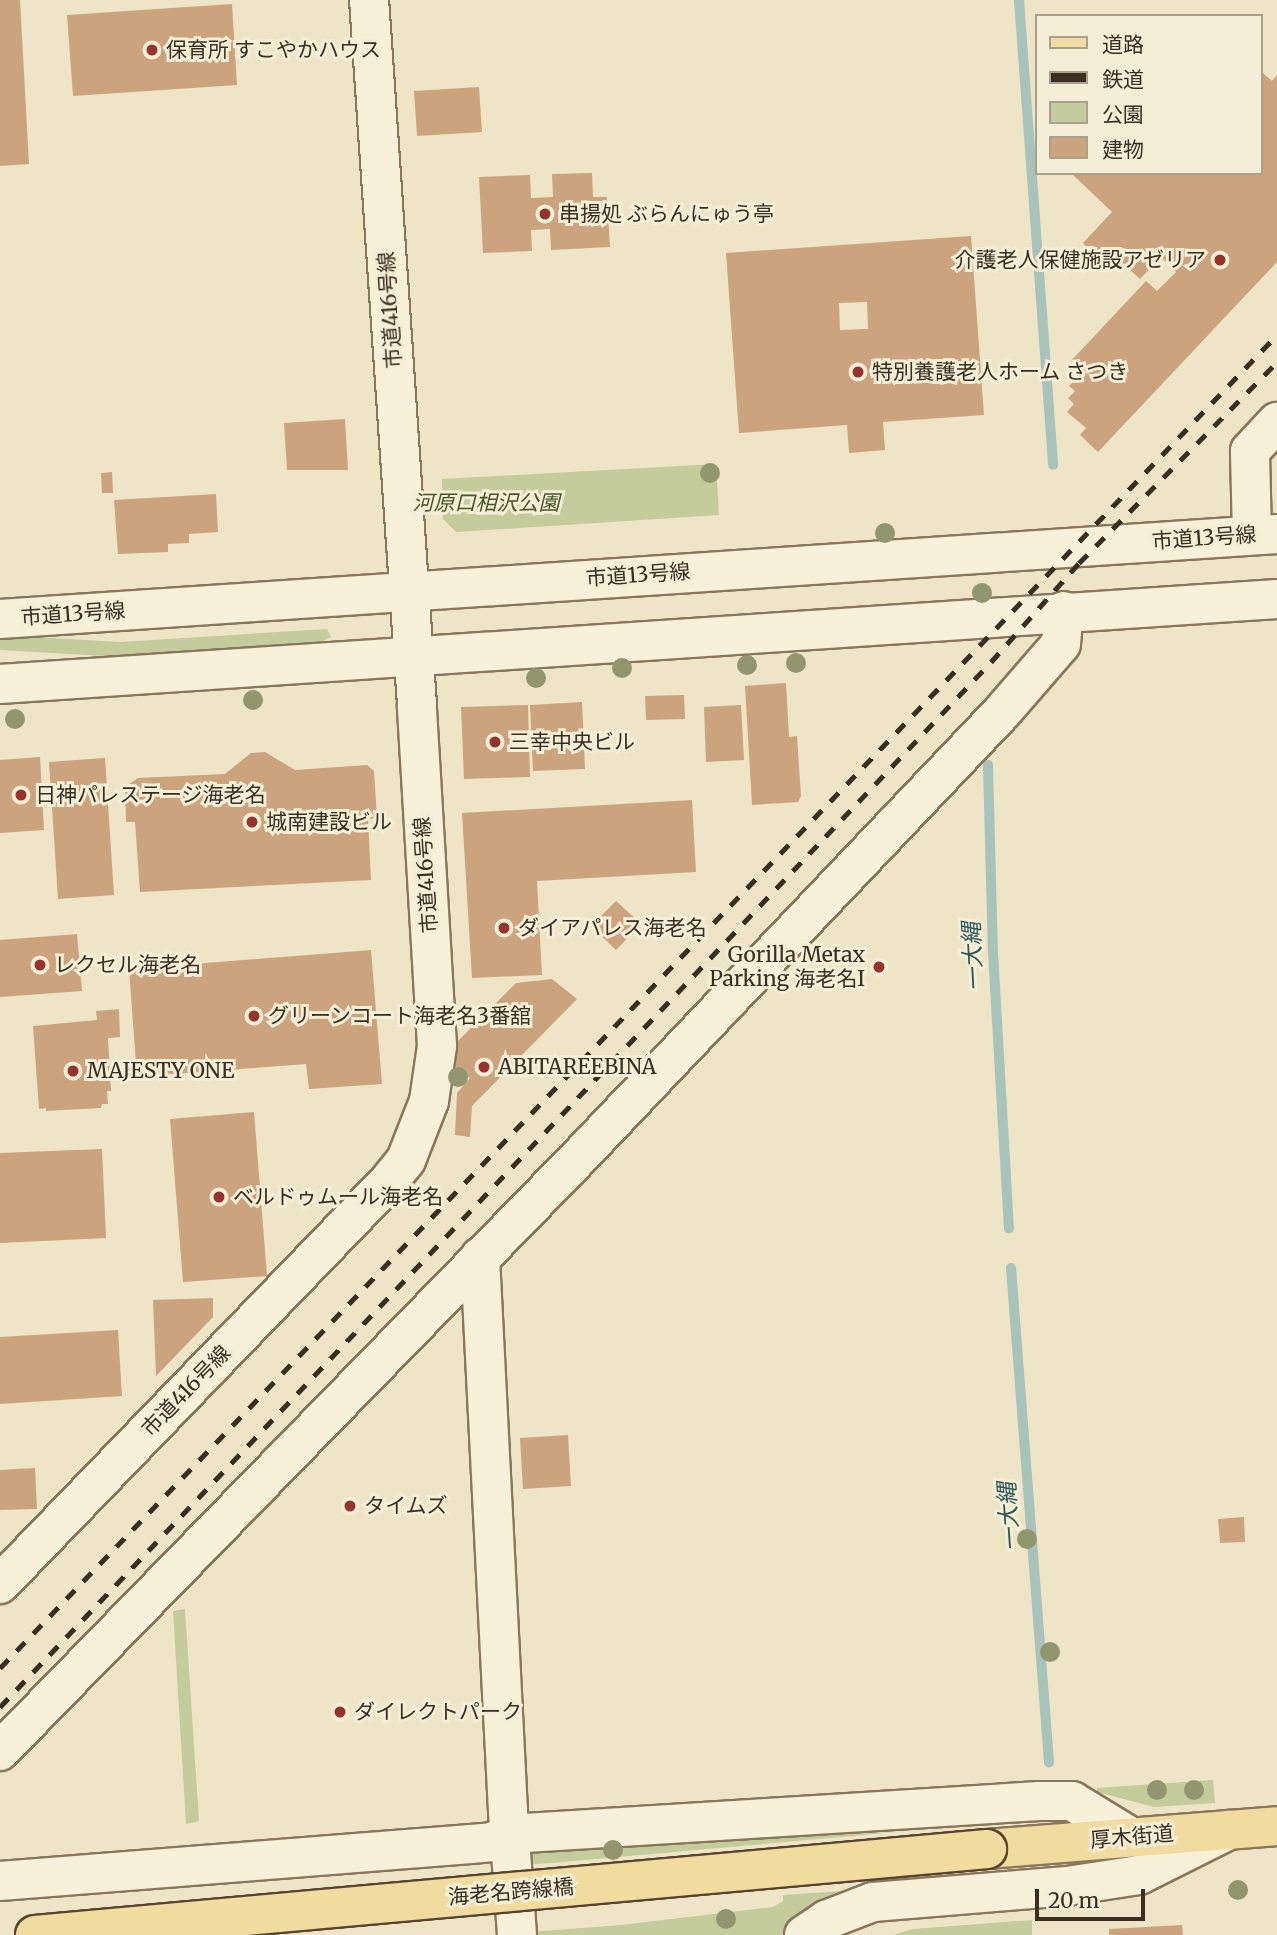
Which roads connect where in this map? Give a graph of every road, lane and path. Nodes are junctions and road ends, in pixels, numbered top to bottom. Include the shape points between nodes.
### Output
1 (369, 0) edge
2 (1277, 422) edge
3 (1264, 535) edge
4 (409, 590) junction
5 (1277, 599) edge
6 (1064, 611) junction
7 (0, 620) edge
8 (414, 656) junction
9 (0, 684) edge
10 (480, 1257) junction
11 (0, 1584) edge
12 (0, 1751) edge
13 (1277, 1826) edge
14 (1229, 1830) junction
15 (509, 1835) junction
16 (1132, 1837) junction
17 (987, 1849) joint
18 (0, 1881) edge
19 (35, 1935) edge
20 (517, 1935) edge
21 (804, 1935) edge

1 - 4 street, 市道416号線
2 - 3 street via 1250,451
3 - 4 street, 市道13号線
4 - 7 street, 市道13号線
4 - 8 street, 市道416号線
5 - 6 street
6 - 8 street
6 - 10 street via 1061,644 1002,712
8 - 9 street
8 - 11 street, 市道416号線 via 437,1046 429,1101 417,1136 390,1181
10 - 12 street
10 - 15 street
13 - 14 main road, 厚木街道
14 - 16 main road, 厚木街道
14 - 21 street via 1139,1875 1067,1886 873,1902 826,1920
15 - 16 street via 1072,1801
15 - 18 street via 471,1844
15 - 20 street
16 - 17 main road, 厚木街道
17 - 19 main road, 海老名跨線橋, bridge

